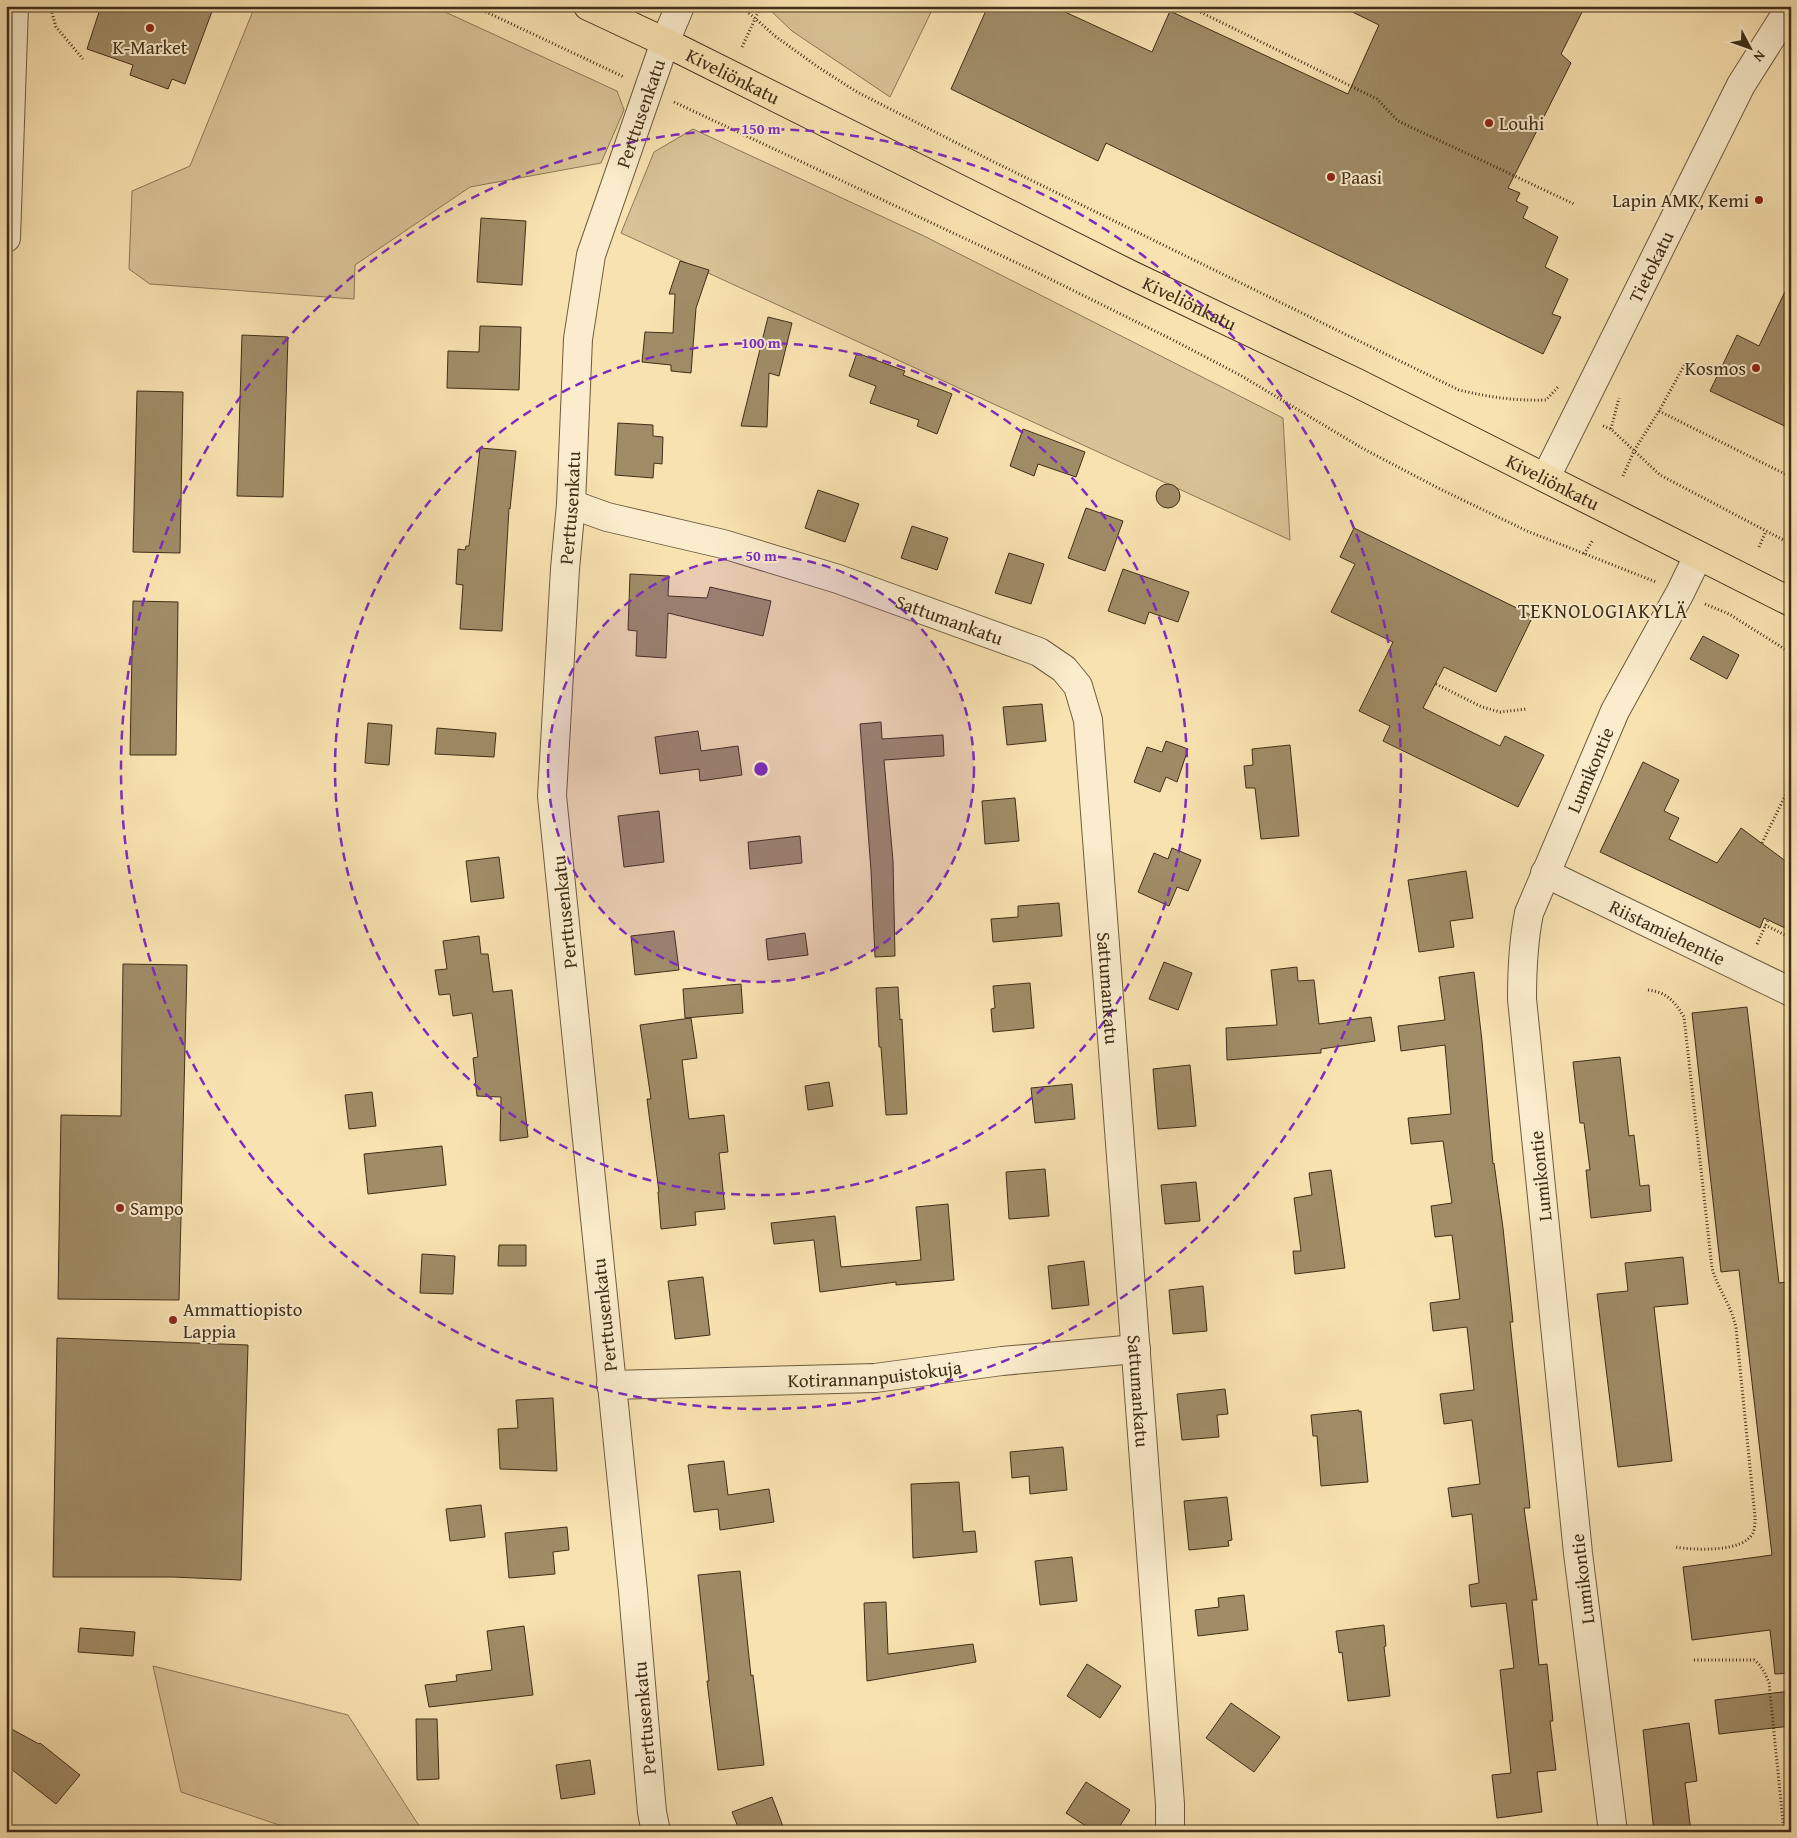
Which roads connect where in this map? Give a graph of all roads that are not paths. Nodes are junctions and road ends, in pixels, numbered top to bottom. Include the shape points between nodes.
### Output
1 (14, 6) edge
2 (588, 6) edge
3 (680, 6) edge
4 (1791, 6) edge
5 (665, 42) junction
6 (6, 238) edge
7 (1546, 477) junction
8 (571, 504) junction
9 (1698, 556) junction
10 (1791, 602) edge
11 (1545, 873) junction
12 (1791, 992) edge
13 (1136, 1349) junction
14 (611, 1385) junction
15 (656, 1832) edge
16 (1170, 1832) edge
17 (1613, 1832) edge

1 - 6 street
2 - 5 main road, Kiveliönkatu
3 - 5 street, Perttusenkatu
4 - 7 street, Tietokatu via 1742,85
5 - 7 main road, Kiveliönkatu via 1102,261
5 - 8 street, Perttusenkatu via 591,255 578,339
7 - 9 main road, Kiveliönkatu
8 - 13 street, Sattumankatu via 607,517 723,544 838,579 1039,652 1064,669 1078,686 1088,720
8 - 14 street, Perttusenkatu via 552,796
9 - 10 main road, Kiveliönkatu
9 - 11 street, Lumikontie via 1615,711
11 - 12 street, Riistamiehentie
11 - 17 street, Lumikontie via 1529,913 1524,936 1522,999 1578,1553
13 - 14 street, Kotirannanpuistokuja via 1002,1361 875,1378
13 - 16 street, Sattumankatu
14 - 15 street, Perttusenkatu

